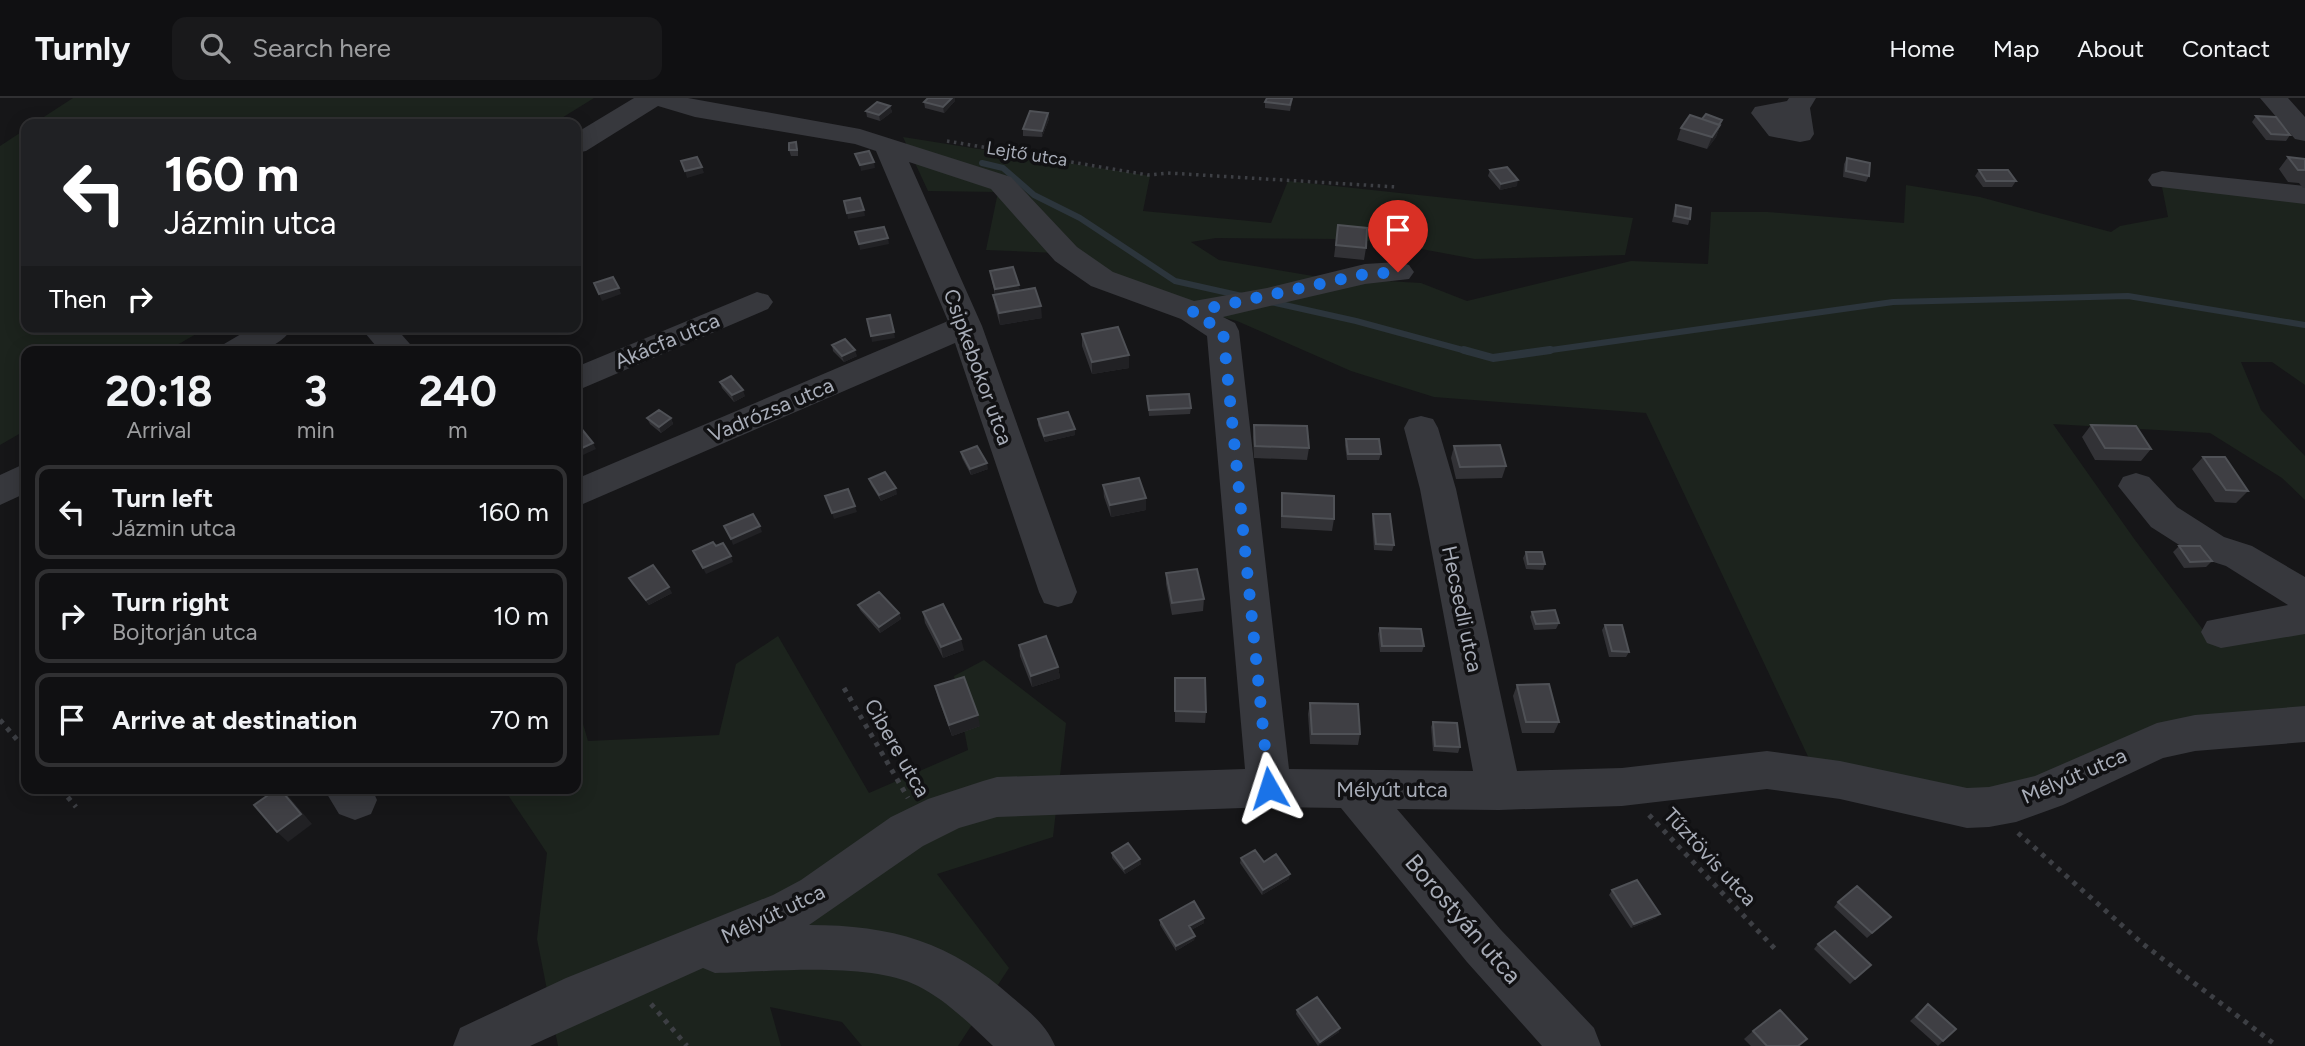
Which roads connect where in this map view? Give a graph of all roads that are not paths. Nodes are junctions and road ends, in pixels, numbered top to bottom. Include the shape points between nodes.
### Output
1 (653, 98) edge
2 (660, 98) edge
3 (2273, 98) edge
4 (2305, 133) edge
5 (874, 141) junction
6 (581, 142) edge
7 (2162, 180) dead end
8 (2305, 195) edge
9 (1398, 272) dead end
10 (757, 302) dead end
11 (1192, 312) junction
12 (966, 326) junction
13 (266, 333) edge
14 (382, 333) edge
15 (246, 346) edge
16 (395, 346) edge
17 (581, 378) edge
18 (1421, 428) dead end
19 (21, 479) edge
20 (2136, 486) dead end
21 (0, 492) edge
22 (581, 492) edge
23 (1058, 592) dead end
24 (2305, 596) edge
25 (2305, 618) edge
26 (2221, 632) dead end
27 (2305, 724) edge
28 (1269, 788) junction
29 (1353, 790) junction
30 (1499, 790) junction
31 (692, 950) junction
32 (478, 1046) edge
33 (1030, 1046) edge
34 (1576, 1046) edge

1 - 6 street
2 - 5 street via 695,109
3 - 4 street
5 - 11 street via 1001,183 1066,254 1102,279
5 - 12 street, Csipkebokor utca
7 - 8 street
9 - 11 street via 1365,274
10 - 17 street, Akácfa utca
11 - 28 street via 1223,331
12 - 22 street, Vadrózsa utca
12 - 23 street, Csipkebokor utca
13 - 15 street
14 - 16 street
18 - 30 street, Hecsedli utca via 1438,489
19 - 21 street
20 - 24 street via 2164,517
25 - 26 street
27 - 30 street, Mélyút utca via 2195,733 2157,741 2047,791 1989,807 1954,805 1840,780 1767,770 1622,786
28 - 29 street, Mélyút utca
28 - 31 street, Mélyút utca via 997,797 961,806 894,840 817,897
29 - 30 street, Mélyút utca
29 - 34 street, Borostyán utca via 1484,946
31 - 32 street, Mélyút utca
31 - 33 street via 869,950 920,962 963,988

